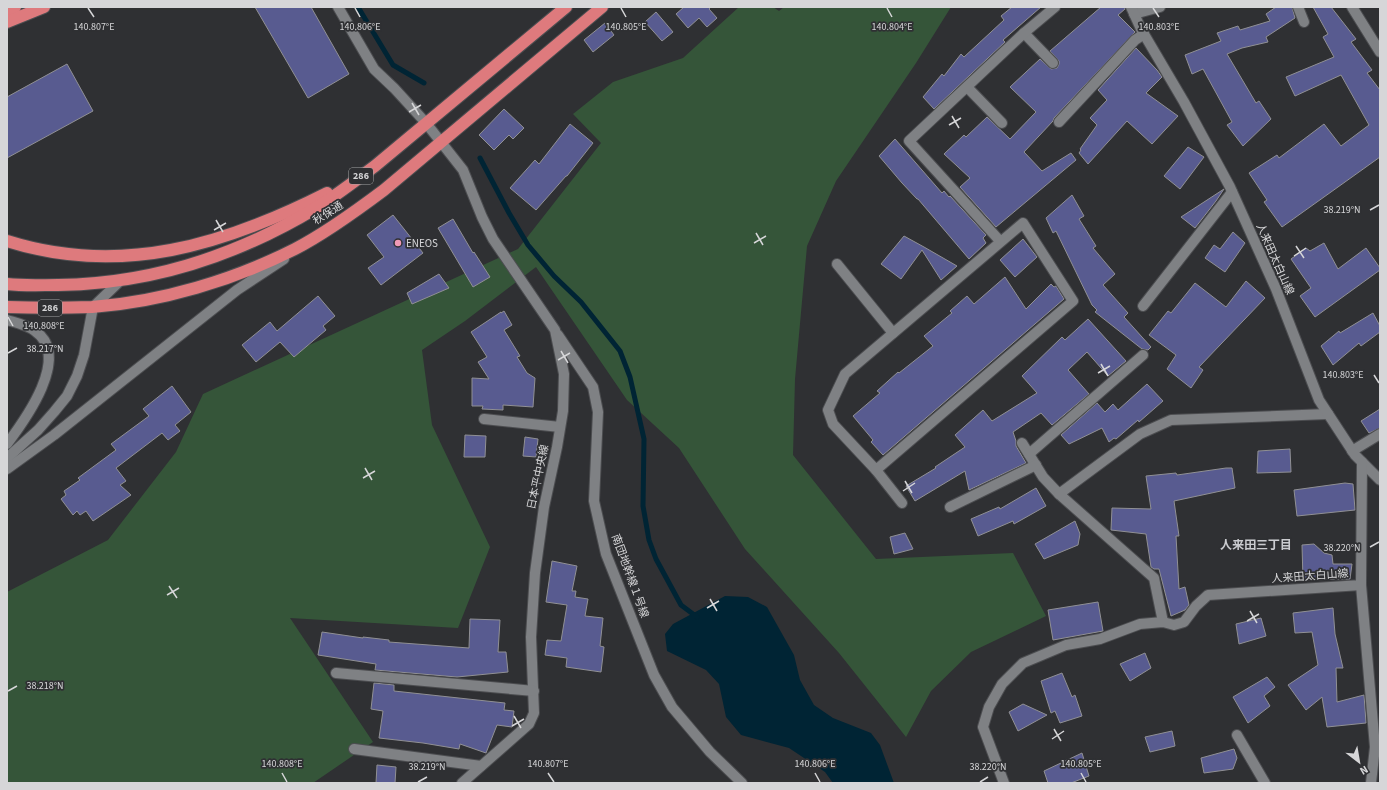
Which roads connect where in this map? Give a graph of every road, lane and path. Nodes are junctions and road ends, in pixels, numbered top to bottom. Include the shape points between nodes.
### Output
1 (15, 7) edge
2 (338, 7) edge
3 (566, 7) edge
4 (602, 7) edge
5 (1055, 7) edge
6 (1160, 7) edge
7 (1298, 7) edge
8 (1352, 7) edge
9 (41, 8) edge
10 (1133, 10) edge
11 (7, 11) edge
12 (7, 16) edge
13 (7, 22) edge
14 (1304, 22) dead end
15 (1024, 33) junction
16 (1144, 34) junction
17 (1380, 52) edge
18 (1053, 63) dead end
19 (967, 87) junction
20 (1059, 122) dead end
21 (426, 123) junction
22 (1002, 123) dead end
23 (442, 142) junction
24 (375, 166) junction
25 (1232, 192) junction
26 (330, 227) junction
27 (7, 241) edge
28 (1000, 241) junction
29 (837, 264) dead end
30 (120, 281) junction
31 (7, 284) edge
32 (1144, 306) dead end
33 (7, 307) edge
34 (93, 307) junction
35 (7, 320) edge
36 (555, 330) junction
37 (892, 333) junction
38 (1143, 355) dead end
39 (1328, 414) junction
40 (484, 419) dead end
41 (560, 427) junction
42 (1380, 434) edge
43 (1022, 443) dead end
44 (7, 444) edge
45 (1352, 451) junction
46 (1029, 454) junction
47 (7, 458) edge
48 (1362, 462) junction
49 (1036, 465) junction
50 (7, 469) edge
51 (876, 470) junction
52 (1380, 480) edge
53 (1059, 494) junction
54 (902, 503) dead end
55 (950, 507) dead end
56 (1360, 585) junction
57 (1163, 622) junction
58 (336, 673) dead end
59 (534, 691) junction
60 (1237, 734) dead end
61 (1378, 746) edge
62 (354, 749) dead end
63 (481, 766) junction
64 (462, 783) edge
65 (742, 783) edge
66 (1004, 783) edge
67 (1265, 783) edge
68 (1371, 783) edge

1 - 11 highway
2 - 21 street, 日本平中央線 via 374,69
3 - 21 highway, 秋保通 / 286
4 - 23 highway, 秋保通 / 286
5 - 15 street
6 - 10 street
7 - 14 street
8 - 17 street
9 - 12 highway
9 - 13 highway
10 - 16 street, 人来田太白山線
15 - 18 street
15 - 19 street
16 - 20 street via 1135,40
16 - 25 street, 人来田太白山線
19 - 22 street
19 - 28 street via 909,141
21 - 23 street, 日本平中央線
21 - 24 highway, 秋保通 / 286
23 - 26 highway, 秋保通 / 286 via 384,190
23 - 36 street, 日本平中央線 via 463,170 493,239
24 - 27 highway via 343,185 283,214 219,239 186,248 124,256 91,256 59,254
24 - 30 highway, 秋保通 / 286 via 317,207 226,253
25 - 32 street
25 - 39 street, 人来田太白山線 via 1276,289 1319,400
26 - 34 highway, 秋保通 / 286 via 297,248 228,277 159,296
26 - 50 street via 237,290 80,415
28 - 37 street
28 - 51 street via 1023,222 1073,301
29 - 37 street
30 - 31 highway, 秋保通 / 286 via 81,285
30 - 34 street
33 - 34 highway, 秋保通 / 286
34 - 47 street via 84,355 77,376 66,396 38,430
35 - 44 street via 36,332 44,340 50,359 48,372 32,407
36 - 41 street, 日本平中央線 via 564,374
36 - 65 street, 南団地幹線１号線 via 593,387 598,412 594,501 606,554 654,675 672,707 710,752
37 - 51 street via 844,374 828,410 833,424
38 - 46 street
39 - 45 street, 人来田太白山線
39 - 53 street via 1171,420 1140,434
40 - 41 street
41 - 59 street, 日本平中央線 via 544,507 535,573 531,637
42 - 45 street
43 - 46 street
45 - 48 street, 人来田太白山線
46 - 49 street
48 - 52 street
48 - 56 street, 人来田太白山線
49 - 53 street
49 - 55 street
51 - 54 street
53 - 57 street via 1154,578
56 - 57 street, 人来田太白山線 via 1208,595 1184,622 1174,625
56 - 61 street
57 - 66 street, 人来田太白山線 via 1140,624 1100,639 1066,645 1023,663 1002,684 989,707 983,728
58 - 59 street
59 - 63 street, 日本平中央線 via 534,714 529,724
60 - 67 street
61 - 68 street
62 - 63 street
63 - 64 street, 日本平中央線

